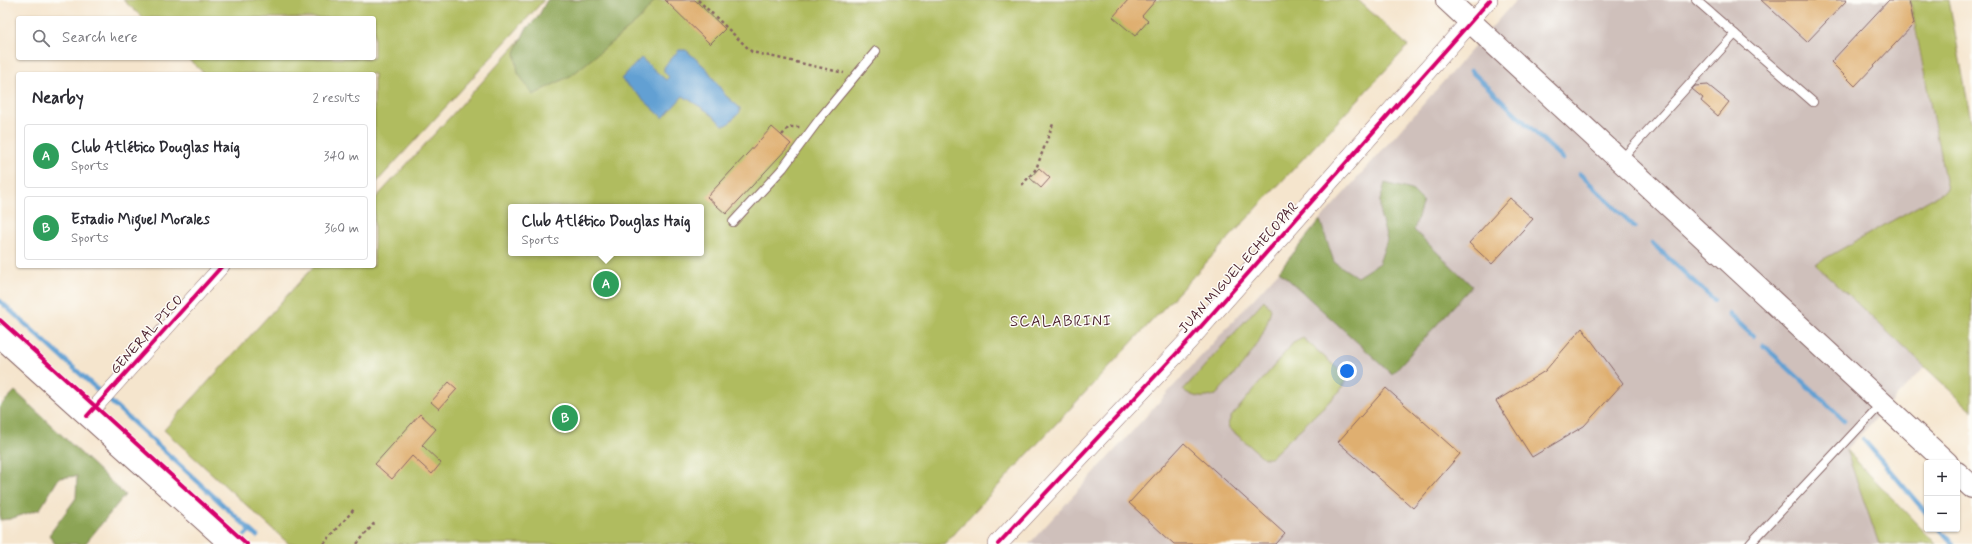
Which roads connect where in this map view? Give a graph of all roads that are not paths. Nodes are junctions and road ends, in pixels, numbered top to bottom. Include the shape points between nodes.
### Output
1 (1447, 0) edge
2 (1490, 0) edge
3 (1696, 0) edge
4 (1471, 21) junction
5 (1735, 34) junction
6 (876, 51) dead end
7 (1813, 102) dead end
8 (1620, 161) junction
9 (733, 222) dead end
10 (220, 268) edge
11 (0, 336) edge
12 (1882, 402) junction
13 (87, 416) junction
14 (1944, 460) edge
15 (1960, 475) edge
16 (1972, 486) edge
17 (224, 541) edge
18 (998, 544) edge
19 (1750, 544) edge

1 - 4 main road
2 - 4 street, JUAN MIGUEL ECHECOPAR
3 - 5 lane
4 - 8 main road
4 - 18 street, JUAN MIGUEL ECHECOPAR via 1189,340
5 - 7 lane
5 - 8 lane
6 - 9 lane via 812,128 783,168
8 - 12 main road
10 - 13 street, GENERAL PICO
11 - 13 main road
12 - 14 main road
12 - 19 lane
13 - 17 main road
15 - 16 main road

